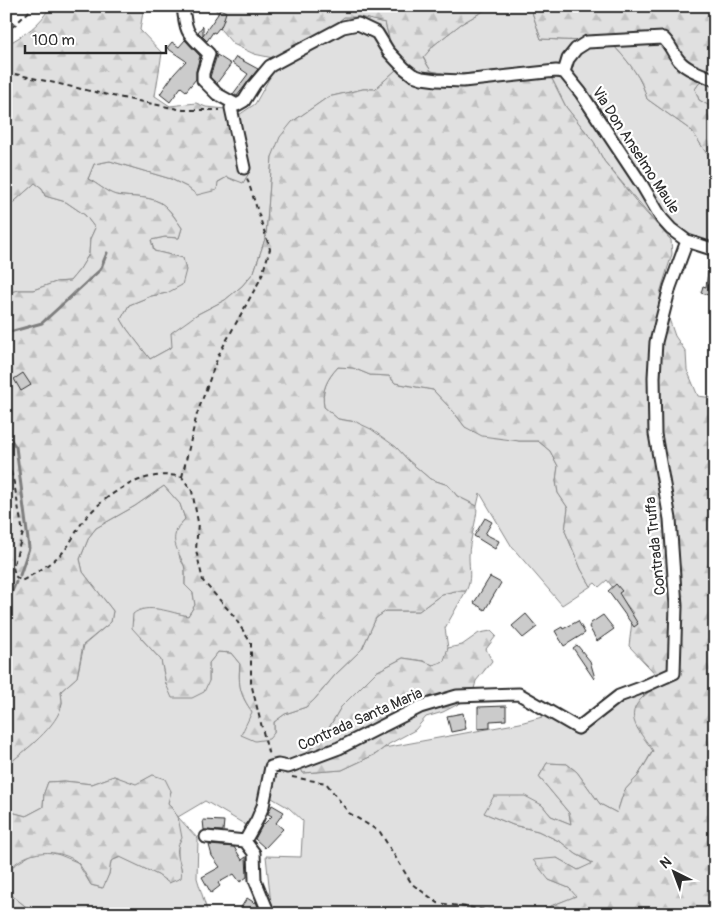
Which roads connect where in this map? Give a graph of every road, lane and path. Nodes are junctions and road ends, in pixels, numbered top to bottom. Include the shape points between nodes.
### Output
1 (36, 6) edge
2 (52, 6) edge
3 (184, 6) edge
4 (8, 19) edge
5 (6, 22) edge
6 (15, 24) junction
7 (6, 33) edge
8 (6, 72) edge
9 (564, 72) junction
10 (715, 80) edge
11 (231, 108) joint
12 (244, 168) joint
13 (687, 241) junction
14 (715, 250) edge
15 (6, 454) edge
16 (182, 477) junction
17 (519, 694) joint
18 (271, 767) junction
19 (291, 776) dead end
20 (206, 838) dead end
21 (246, 841) junction
22 (269, 914) edge
23 (516, 914) edge

1 - 2 path via 46,10
1 - 6 path
3 - 9 street via 186,29 209,54 203,80 217,94 237,105 244,101 270,66 343,27 358,24 378,33 388,51 404,68 422,78 463,81
4 - 5 path
4 - 6 path
6 - 7 path
8 - 11 path via 183,110
9 - 10 street via 568,59 587,42 663,38 684,66
9 - 13 street, Via Don Anselmo Maule via 662,219
11 - 12 street
12 - 16 path via 270,249 261,278 219,354 197,414
13 - 14 street
13 - 17 street, Contrada Truffa via 668,296 656,342 655,360 655,434 670,519 676,606 674,673 618,696 578,728
15 - 16 path via 23,533 13,567 15,576 21,581 64,550 84,520 106,499 148,478
16 - 18 path via 192,491 198,522 196,550 203,581 233,615 251,643 251,683
17 - 18 street, Contrada Santa Maria via 457,696 420,707 339,748 288,766
18 - 21 street via 263,806
19 - 23 path via 326,783 349,813 380,832 412,884 438,903
20 - 21 street
21 - 22 street via 254,853 255,880

